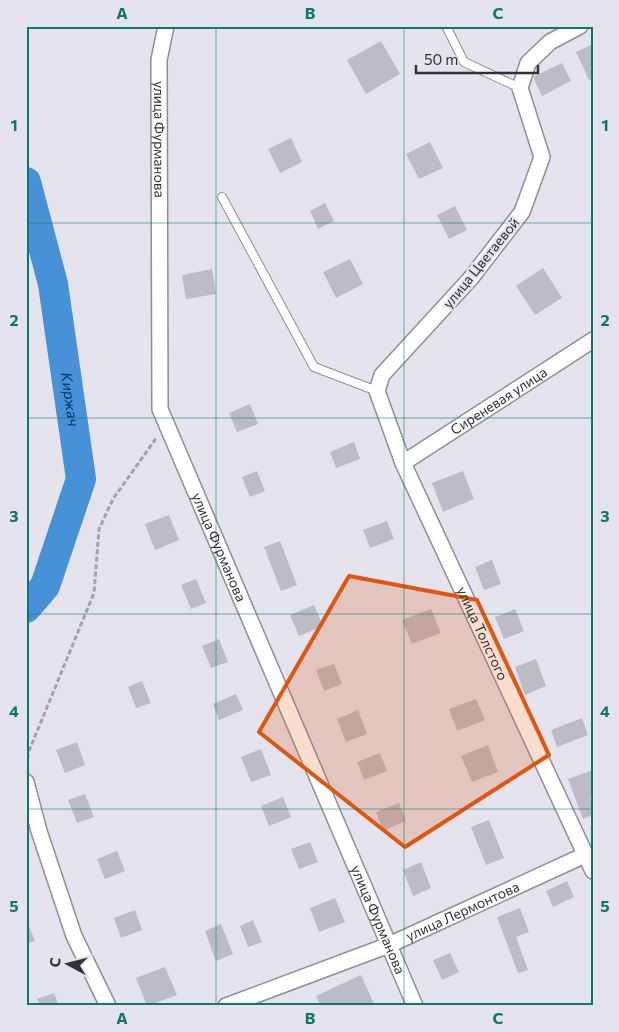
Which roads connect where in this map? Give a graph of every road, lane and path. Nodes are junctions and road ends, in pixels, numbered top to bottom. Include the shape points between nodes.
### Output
1 (166, 26) edge
2 (446, 26) edge
3 (580, 26) edge
4 (520, 88) junction
5 (222, 197) dead end
6 (593, 340) edge
7 (377, 391) junction
8 (166, 424) junction
9 (403, 463) junction
10 (26, 766) edge
11 (26, 782) edge
12 (585, 855) junction
13 (593, 871) edge
14 (389, 945) junction
15 (108, 1006) edge
16 (226, 1006) edge
17 (415, 1006) edge

1 - 8 street, улица Фурманова via 159,60 160,409
2 - 4 lane via 464,62
3 - 4 street via 550,42 528,63
4 - 7 street, улица Цветаевой via 542,157 522,212 472,278 382,375
5 - 7 lane via 314,367
6 - 9 street, Сиреневая улица
7 - 9 street, улица Толстого
8 - 10 path via 113,499 99,529 94,593 29,751
8 - 14 street, улица Фурманова
9 - 12 street, улица Толстого
11 - 15 street via 74,936
12 - 13 street, улица Толстого
12 - 14 street, улица Лермонтова
14 - 16 street, улица Лермонтова
14 - 17 street, улица Фурманова

